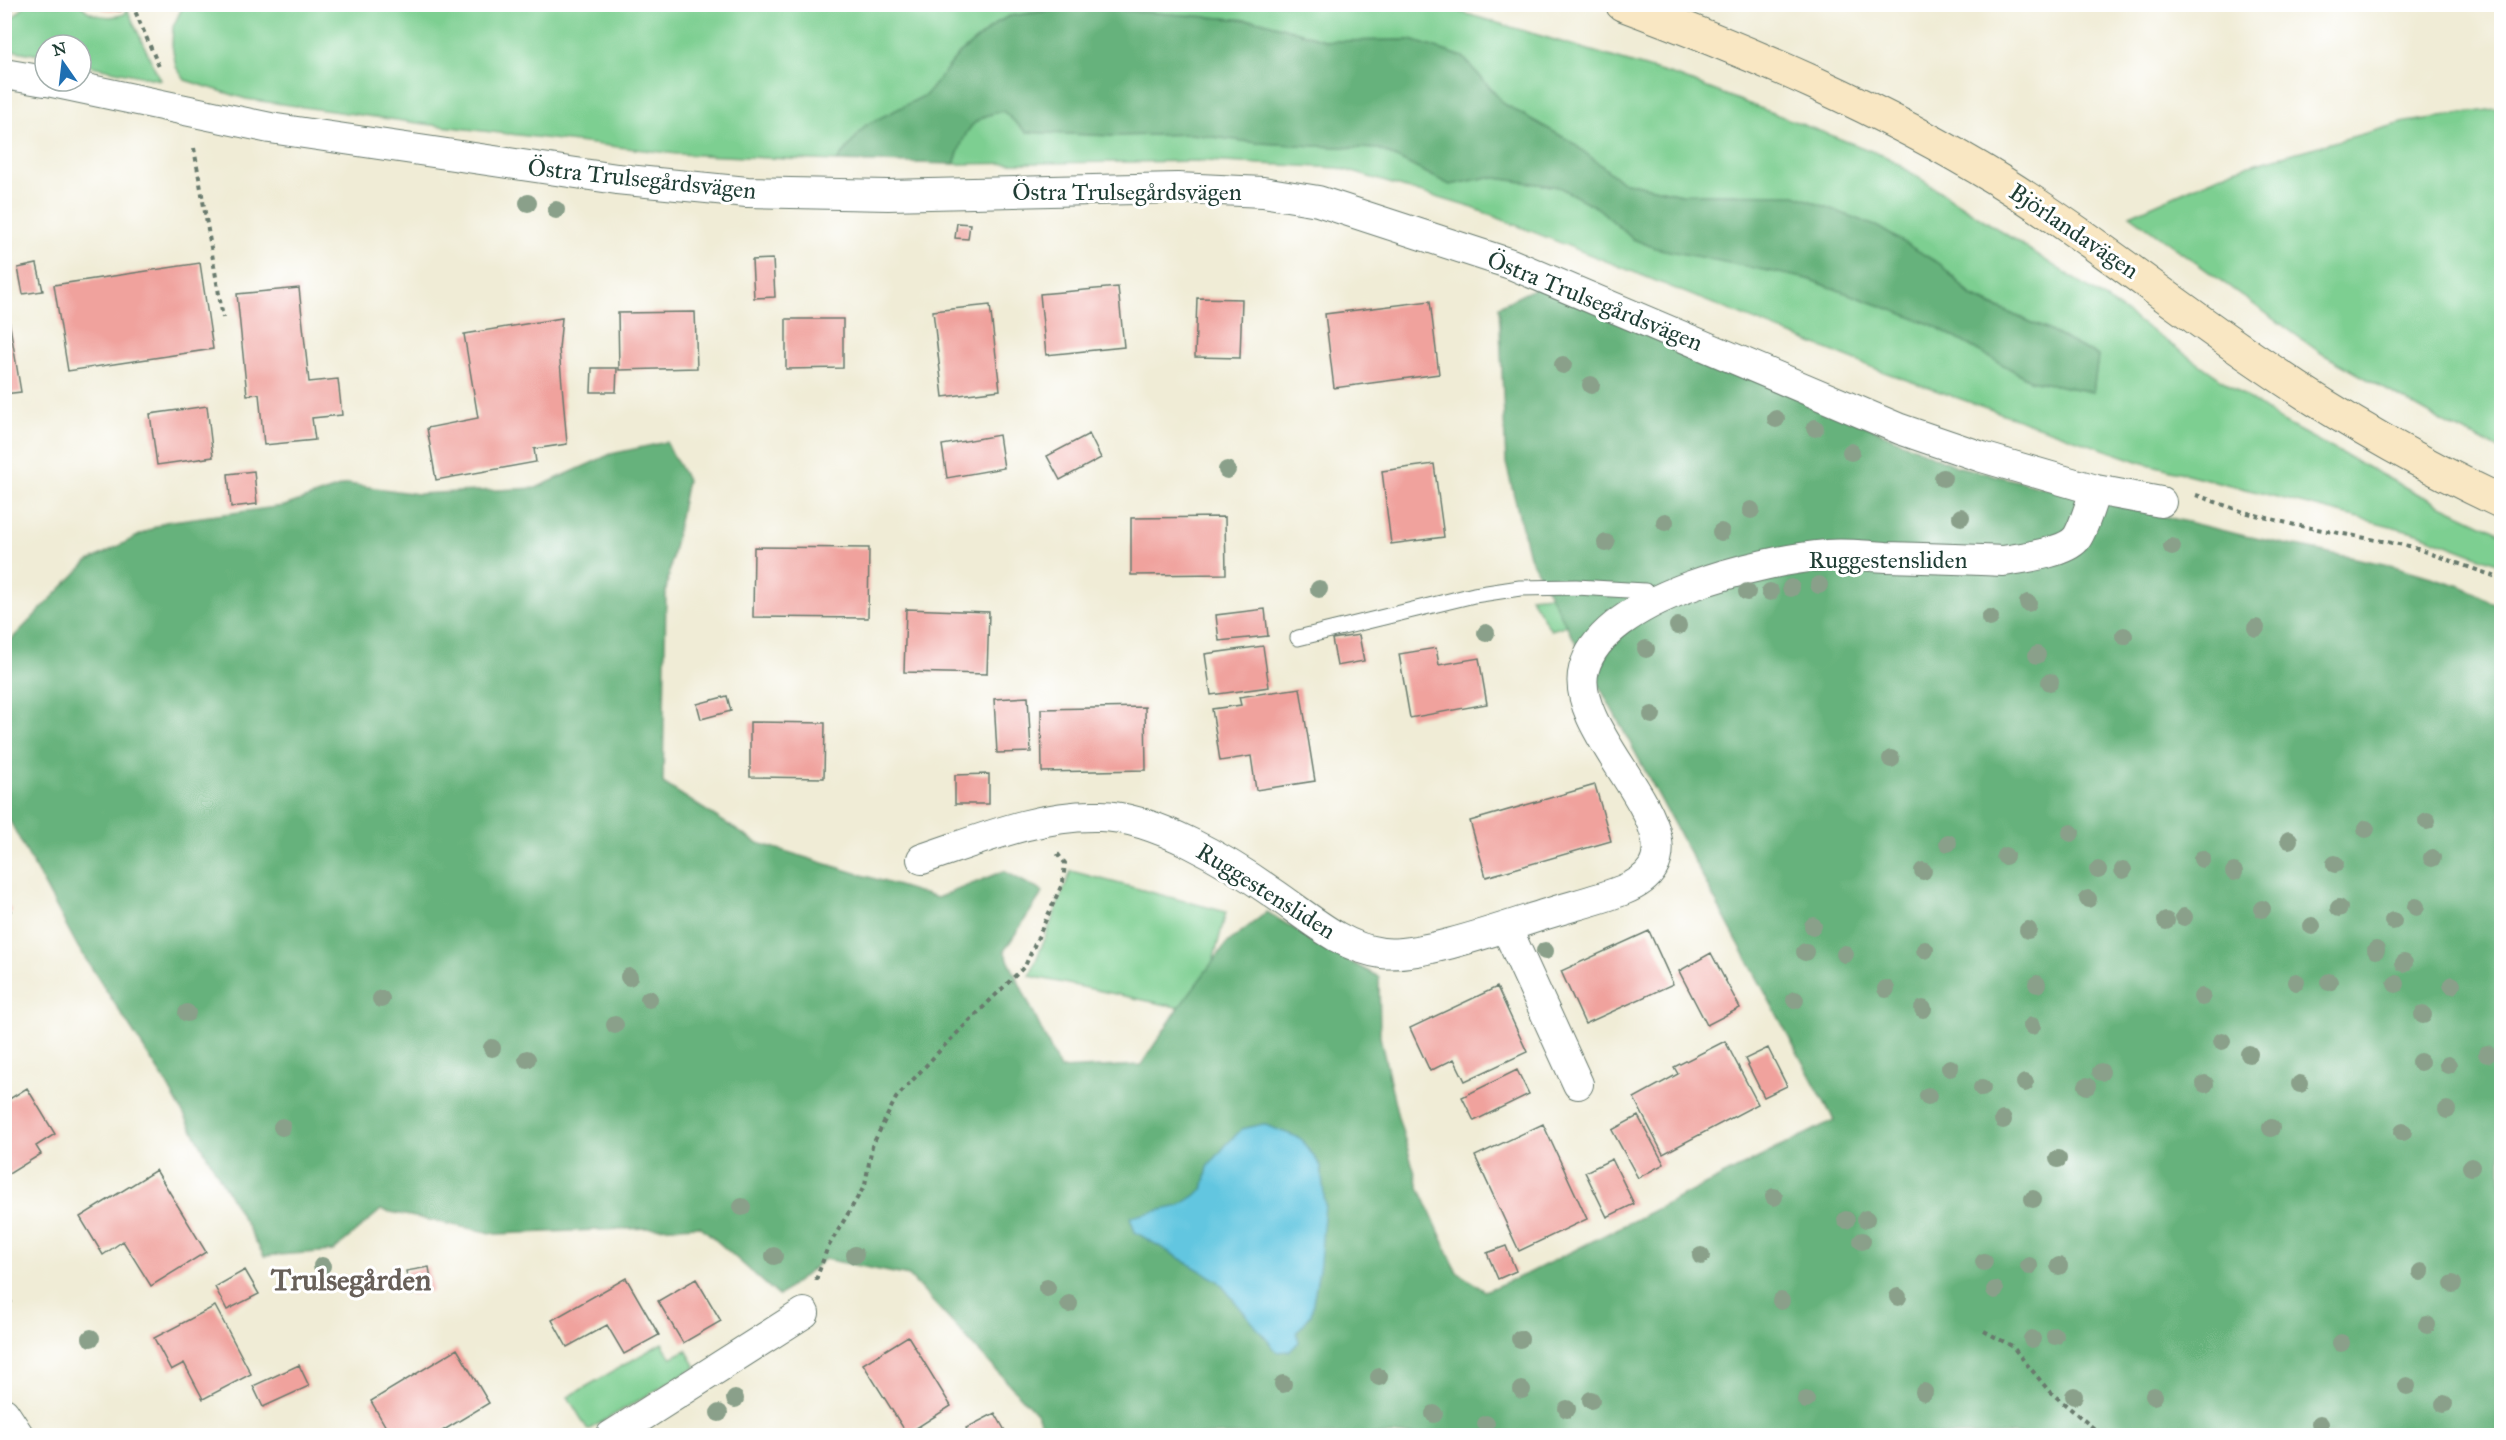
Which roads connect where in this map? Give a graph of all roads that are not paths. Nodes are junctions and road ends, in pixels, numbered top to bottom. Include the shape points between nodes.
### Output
1 (1622, 4) edge
2 (4, 74) edge
3 (33, 79) edge
4 (93, 91) edge
5 (2096, 490) junction
6 (2175, 497) road end
7 (2502, 502) edge
8 (1651, 603) junction
9 (1298, 638) dead end
10 (922, 859) dead end
11 (1506, 927) junction
12 (1578, 1084) dead end
13 (804, 1313) road end
14 (4, 1413) edge
15 (19, 1436) edge
16 (611, 1436) edge

1 - 7 street, Björlandavägen via 1729,44 1920,133 2109,254 2264,366 2429,468
2 - 3 street, Östra Trulsegårdsvägen
4 - 5 street, Östra Trulsegårdsvägen via 374,145 617,179 747,192 888,195 1177,188 1263,192 1318,201 1511,264 1900,429
5 - 6 street, Östra Trulsegårdsvägen
5 - 8 street, Ruggestensliden via 2076,539 2061,548 2031,556 2003,561 1828,554 1754,567
8 - 9 lane via 1645,591 1520,588 1474,595
8 - 11 street, Ruggestensliden via 1629,614 1599,641 1583,670 1584,694 1601,739 1658,837 1660,852 1654,869 1625,890
10 - 11 street, Ruggestensliden via 1035,824 1102,815 1133,821 1177,838 1238,868 1333,934 1360,948 1384,954 1409,952
11 - 12 street
13 - 16 street
14 - 15 street

